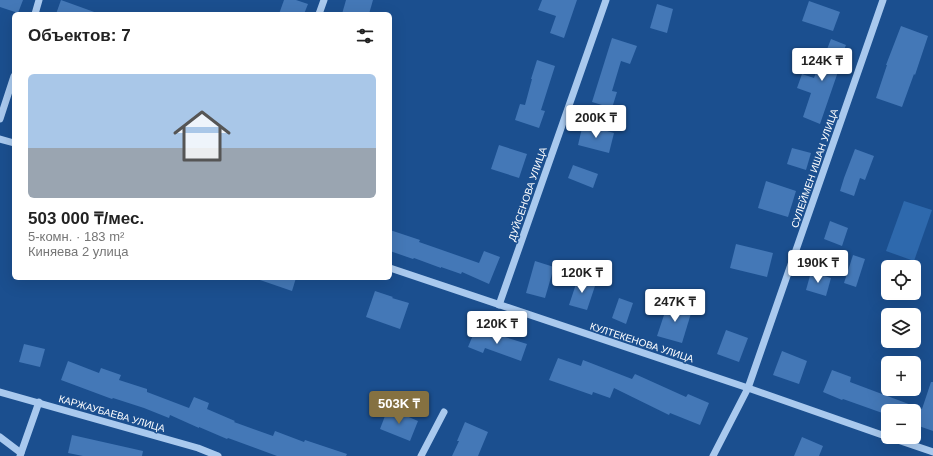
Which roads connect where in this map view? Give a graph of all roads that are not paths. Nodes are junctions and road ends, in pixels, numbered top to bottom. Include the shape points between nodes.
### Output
1 (39, 0) edge
2 (324, 0) edge
3 (606, 0) edge
4 (883, 0) edge
5 (36, 12) edge
6 (320, 12) edge
7 (12, 82) edge
8 (0, 119) edge
9 (0, 139) edge
10 (12, 142) edge
11 (392, 269) edge
12 (499, 305) junction
13 (748, 388) junction
14 (0, 392) edge
15 (39, 402) junction
16 (444, 412) dead end
17 (881, 435) edge
18 (0, 437) edge
19 (909, 444) edge
20 (933, 452) edge
21 (20, 455) edge
22 (218, 456) edge
23 (421, 456) edge
24 (713, 456) edge

1 - 5 street
2 - 6 street
3 - 12 street, ДУЙСЕНОВА УЛИЦА
4 - 13 street, СУЛЕЙМЕН ИШАН УЛИЦА
7 - 8 street
9 - 10 street
11 - 12 street, КУЛТЕКЕНОВА УЛИЦА
12 - 13 street, КУЛТЕКЕНОВА УЛИЦА
13 - 17 street, КУЛТЕКЕНОВА УЛИЦА
13 - 24 street
14 - 15 street, КАРЖАУБАЕВА УЛИЦА
15 - 21 street
15 - 22 street, КАРЖАУБАЕВА УЛИЦА
16 - 23 street
18 - 21 street
19 - 20 street, КУЛТЕКЕНОВА УЛИЦА

